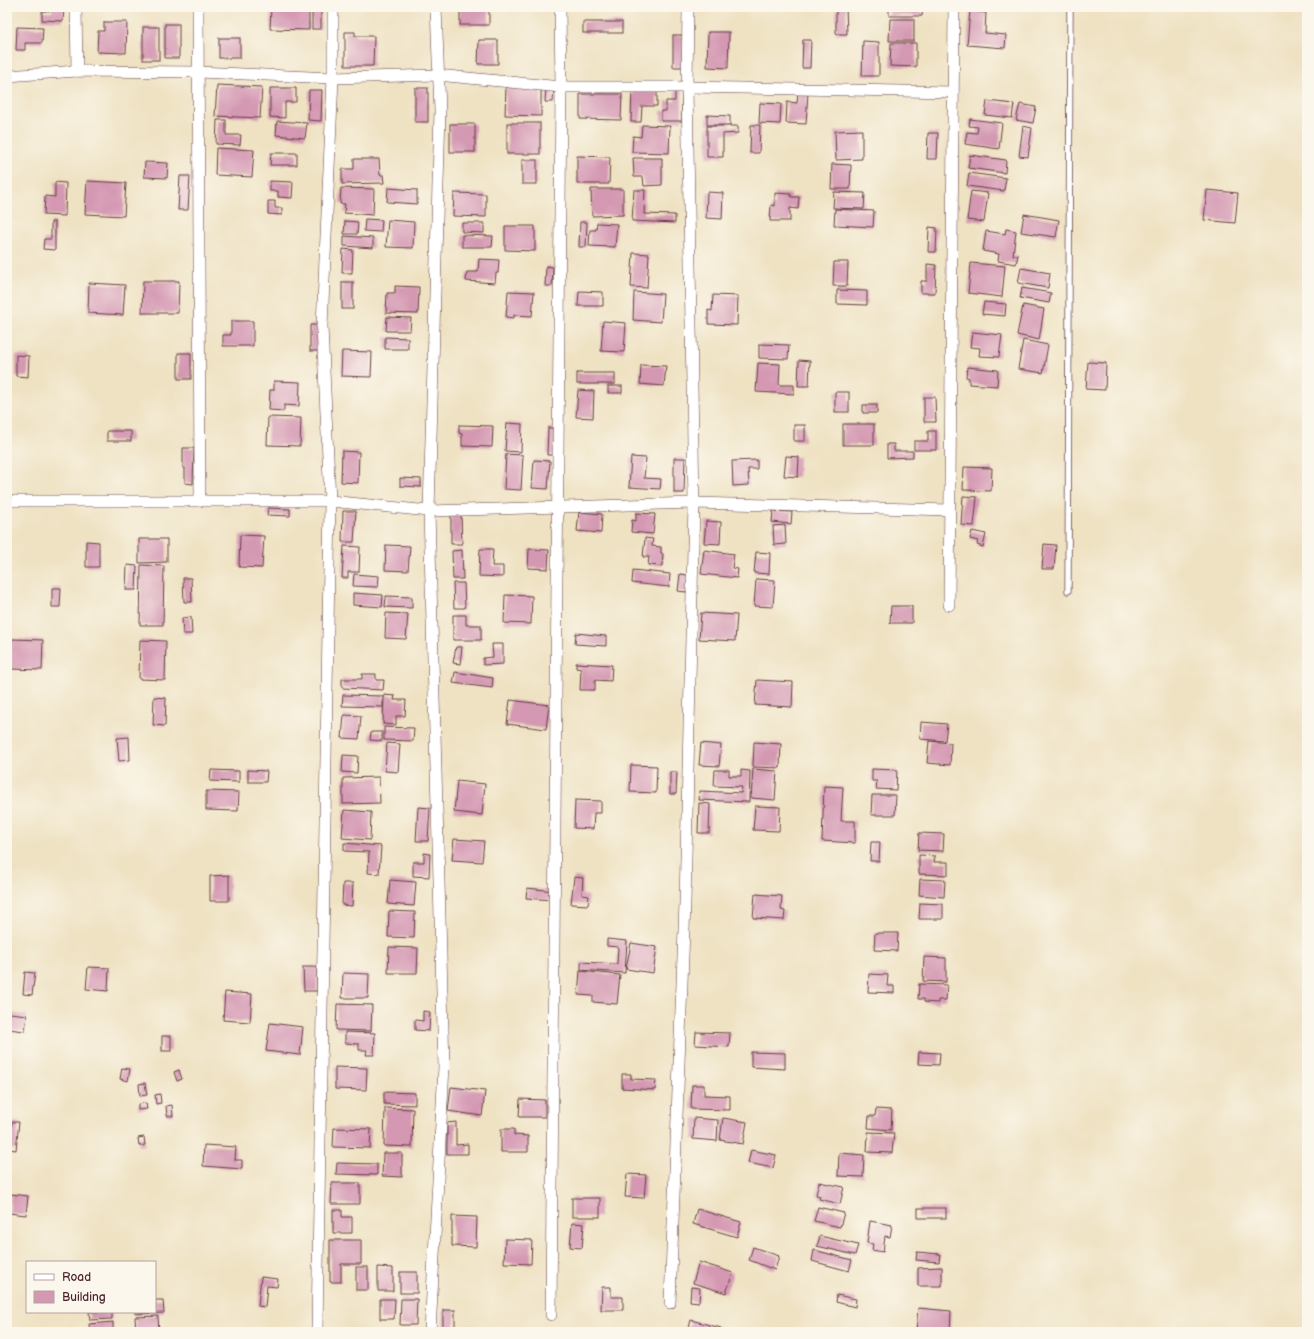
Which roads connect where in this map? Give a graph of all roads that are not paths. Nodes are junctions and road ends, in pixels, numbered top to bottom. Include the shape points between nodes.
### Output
1 (76, 7) edge
2 (198, 7) edge
3 (333, 7) edge
4 (436, 7) edge
5 (560, 7) edge
6 (688, 7) edge
7 (954, 7) edge
8 (1070, 7) edge
9 (77, 71) junction
10 (198, 72) junction
11 (437, 75) junction
12 (7, 76) edge
13 (333, 78) junction
14 (561, 87) junction
15 (687, 87) junction
16 (953, 92) junction
17 (7, 501) edge
18 (200, 501) junction
19 (330, 501) junction
20 (694, 503) junction
21 (557, 507) junction
22 (950, 510) junction
23 (429, 511) junction
24 (1068, 591) dead end
25 (949, 605) dead end
26 (670, 1303) dead end
27 (551, 1315) dead end
28 (316, 1332) edge
29 (430, 1332) edge

1 - 9 street
2 - 10 street
3 - 13 street
4 - 11 street
5 - 14 street
6 - 15 street
7 - 16 street
8 - 24 lane
9 - 10 street
9 - 12 street
10 - 13 street
10 - 18 street
11 - 13 street
11 - 14 street
11 - 23 street via 440,111
13 - 19 street via 322,326
14 - 15 street
14 - 21 street
15 - 16 street
15 - 20 street
16 - 22 street
17 - 18 street
18 - 19 street
19 - 23 street
19 - 28 street
20 - 21 street
20 - 22 street
20 - 26 street via 685,903
21 - 23 street
21 - 27 street
22 - 25 street
23 - 29 street via 444,1066

